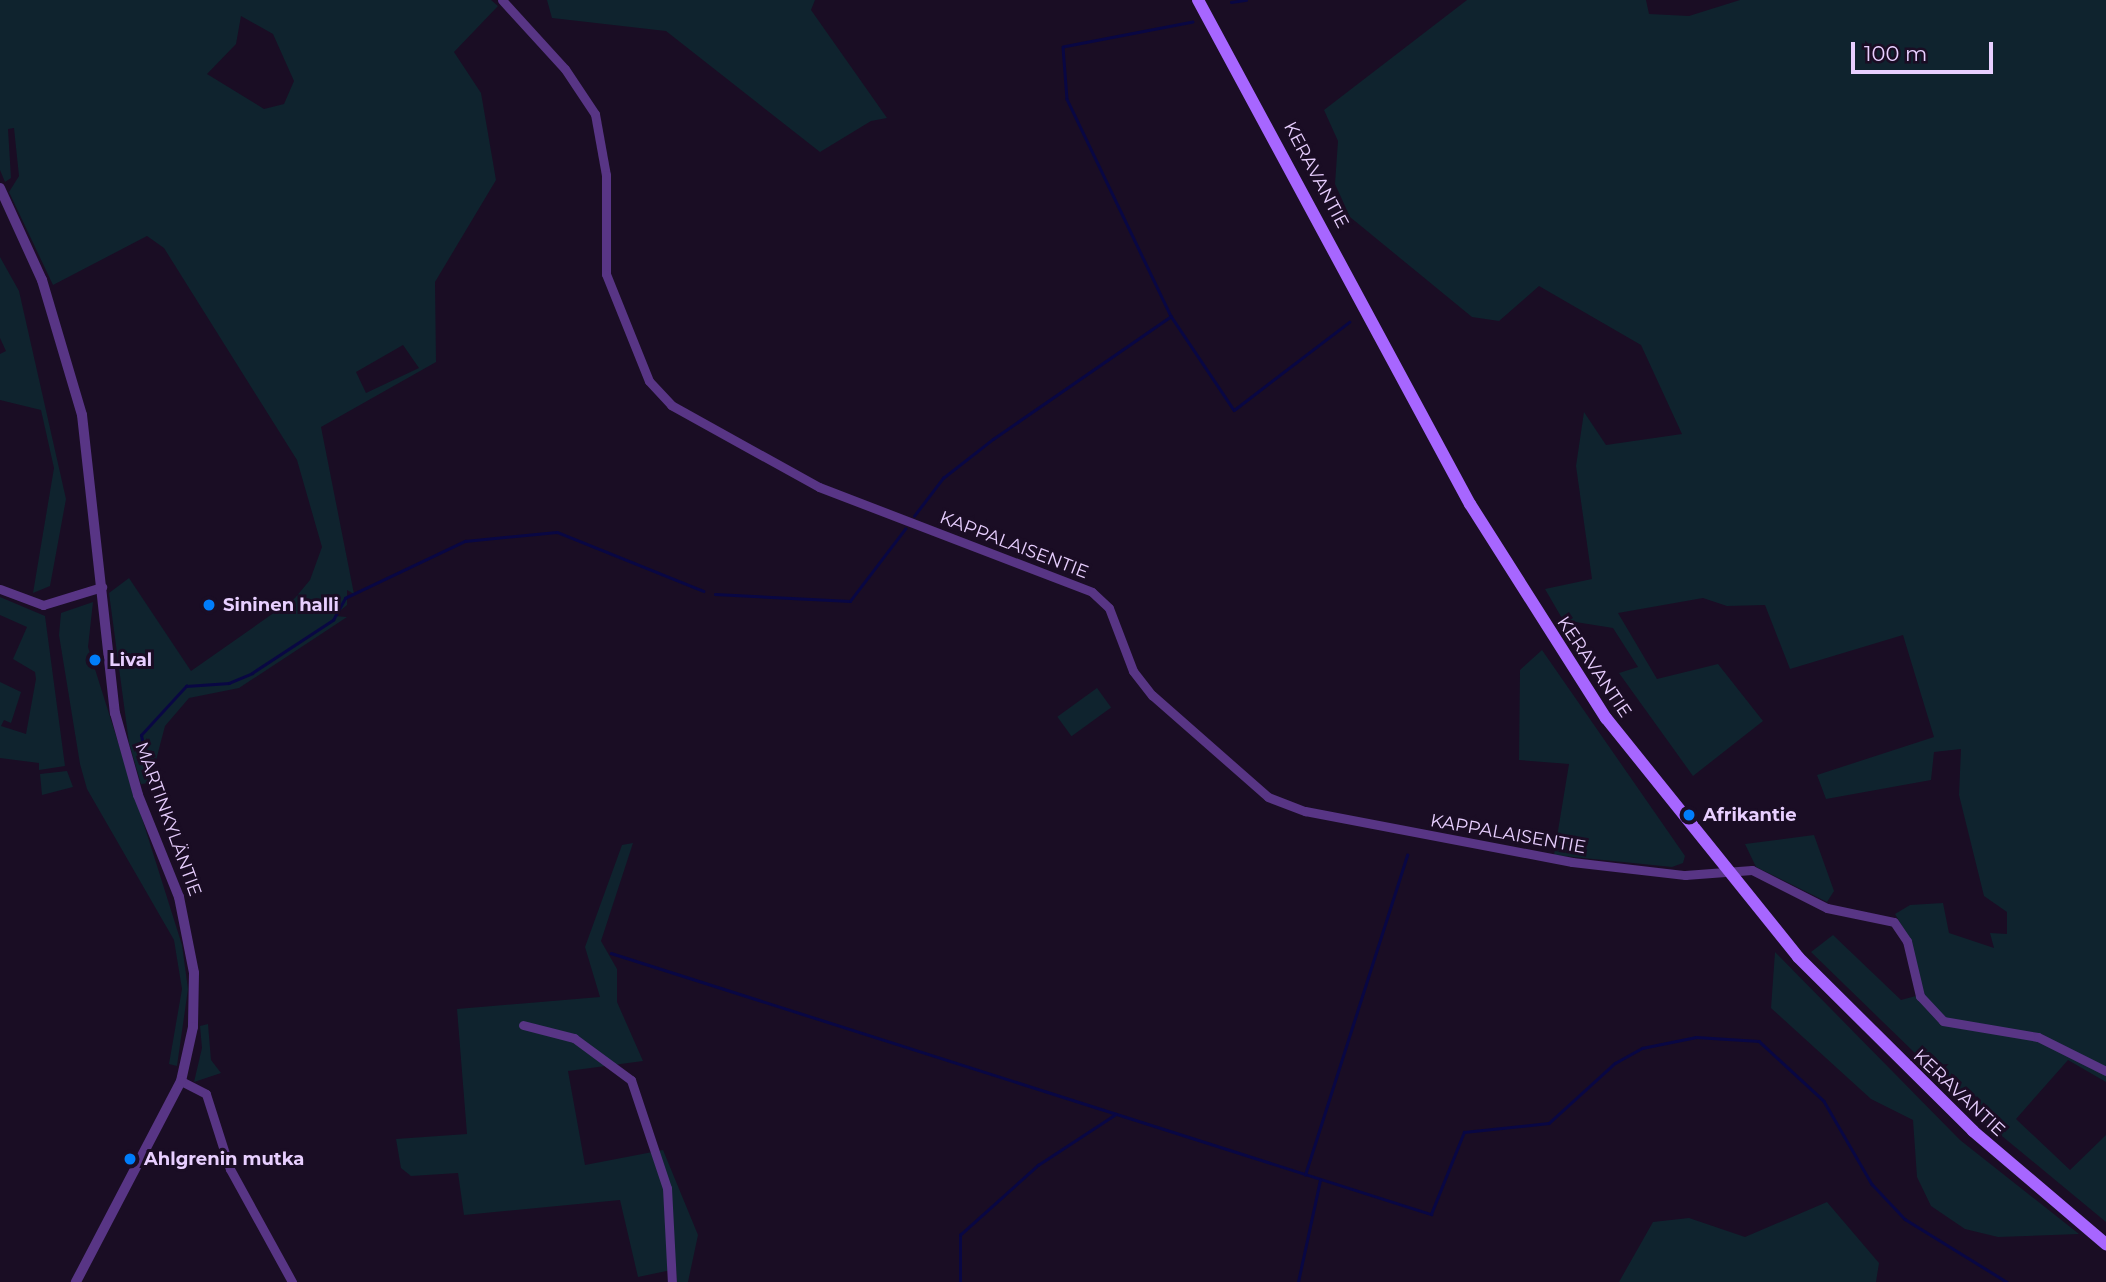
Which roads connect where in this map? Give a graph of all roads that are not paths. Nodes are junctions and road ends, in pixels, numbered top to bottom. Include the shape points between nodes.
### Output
1 (502, 0) edge
2 (1198, 0) edge
3 (0, 188) edge
4 (102, 587) junction
5 (0, 589) edge
6 (1723, 870) junction
7 (523, 1025) dead end
8 (2106, 1071) edge
9 (181, 1081) junction
10 (2106, 1244) edge
11 (76, 1282) edge
12 (292, 1282) edge
13 (672, 1282) edge

1 - 6 street, KAPPALAISENTIE via 565,69 594,114 606,175 606,274 649,381 671,405 828,491 1083,587 1109,608 1133,671 1152,695 1268,797 1305,811 1502,851 1685,875
2 - 6 main road, KERAVANTIE via 1470,504 1573,671
3 - 4 street, MARTINKYLÄNTIE via 42,280 82,415
4 - 5 street via 43,605
4 - 9 street, MARTINKYLÄNTIE via 121,745 191,945 194,1014
6 - 8 street via 1752,870 1827,908 1888,918 1907,941 1920,996 1943,1021 2038,1037
6 - 10 main road, KERAVANTIE via 1911,1073
7 - 13 street via 574,1038 615,1062 635,1087 667,1188
9 - 11 street, MARTINKYLÄNTIE
9 - 12 street via 206,1094 230,1169

